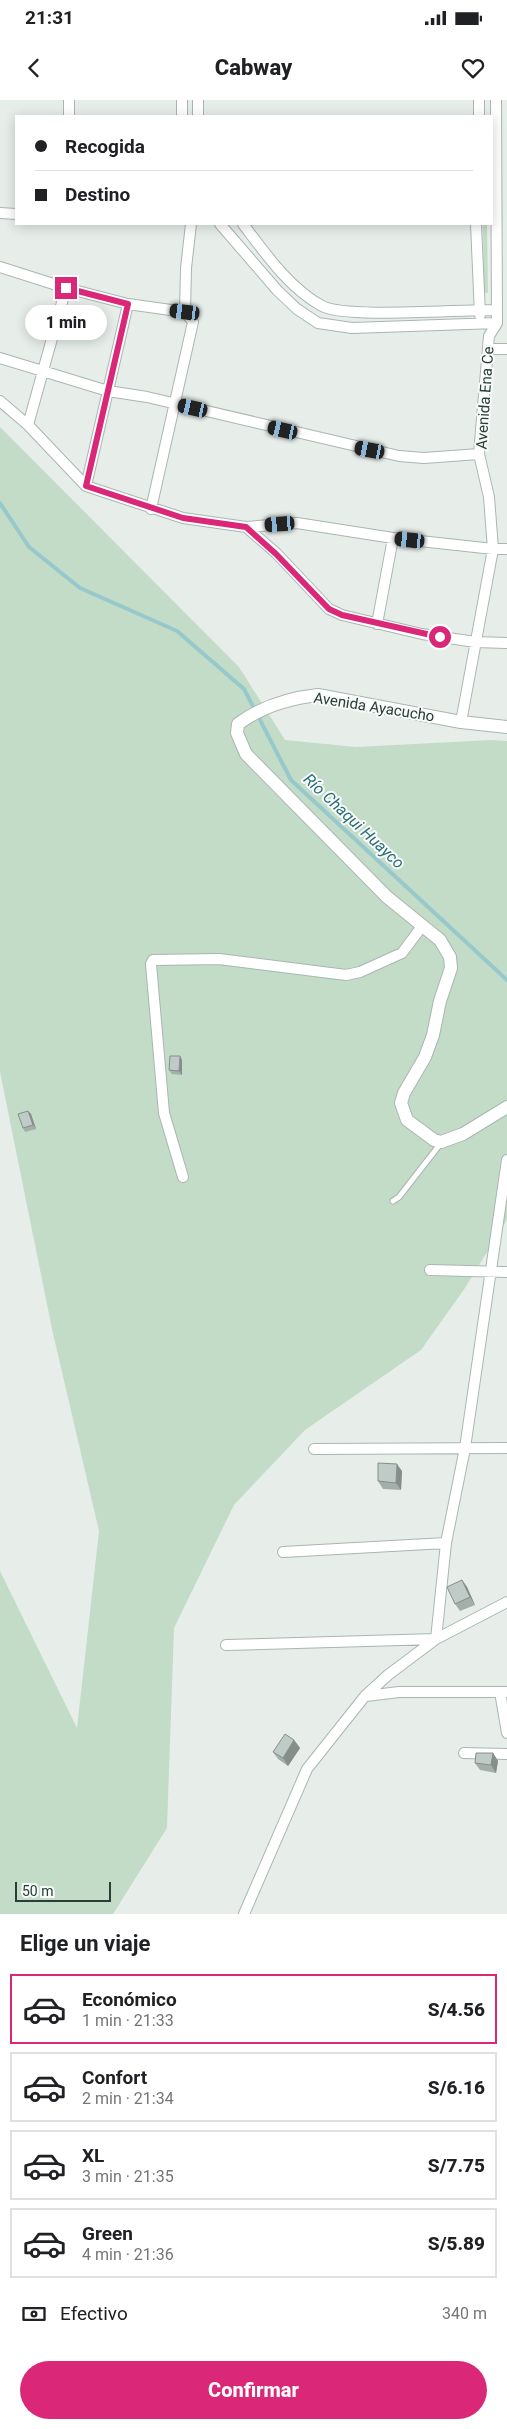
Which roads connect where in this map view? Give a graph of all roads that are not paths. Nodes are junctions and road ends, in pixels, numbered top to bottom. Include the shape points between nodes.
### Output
1 (69, 100) edge
2 (182, 100) edge
3 (198, 100) edge
4 (479, 100) edge
5 (496, 100) edge
6 (69, 115) edge
7 (182, 115) edge
8 (198, 115) edge
9 (479, 115) edge
10 (0, 213) edge
11 (15, 214) edge
12 (191, 225) edge
13 (221, 225) edge
14 (244, 225) edge
15 (476, 225) edge
16 (502, 256) edge
17 (0, 267) edge
18 (66, 288) junction
19 (128, 304) junction
20 (480, 309) junction
21 (497, 310) junction
22 (185, 312) junction
23 (497, 323) junction
24 (481, 324) junction
25 (489, 336) junction
26 (489, 349) junction
27 (507, 349) edge
28 (0, 358) edge
29 (44, 372) junction
30 (108, 391) junction
31 (0, 401) edge
32 (175, 404) junction
33 (28, 425) junction
34 (480, 454) junction
35 (86, 486) junction
36 (151, 509) junction
37 (246, 527) junction
38 (393, 538) junction
39 (493, 549) junction
40 (507, 549) edge
41 (377, 624) junction
42 (476, 642) junction
43 (507, 643) edge
44 (461, 722) junction
45 (507, 727) edge
46 (423, 925) junction
47 (507, 1107) edge
48 (441, 1142) junction
49 (507, 1160) edge
50 (506, 1174) edge
51 (183, 1177) dead end
52 (393, 1201) dead end
53 (430, 1270) dead end
54 (507, 1272) edge
55 (492, 1273) junction
56 (465, 1448) junction
57 (507, 1448) edge
58 (314, 1449) dead end
59 (446, 1543) junction
60 (283, 1552) dead end
61 (507, 1602) edge
62 (436, 1639) junction
63 (226, 1645) dead end
64 (504, 1692) edge
65 (365, 1696) junction
66 (507, 1733) edge
67 (464, 1752) dead end
68 (507, 1754) edge
69 (244, 1914) edge

1 - 6 street
2 - 7 street
3 - 8 street
4 - 9 street
5 - 16 street
10 - 11 street
12 - 22 street
13 - 24 street via 277,290 318,323 352,328
14 - 20 street via 288,278 324,307 353,312
15 - 20 street, Avenida Ena Ce
16 - 21 street
17 - 18 street
18 - 19 street
18 - 29 street
19 - 22 street
19 - 30 street
20 - 21 street
20 - 24 street, Avenida Ena Ce
21 - 23 street
22 - 32 street via 193,322
23 - 24 street
23 - 25 street, Avenida Ena Ce
24 - 25 street, Avenida Ena Ce
25 - 26 street, Avenida Ena Ce
26 - 27 street
26 - 34 street, Avenida Ena Ce
28 - 29 street
29 - 30 street
29 - 33 street
30 - 32 street
30 - 35 street
31 - 33 street
32 - 34 street via 399,456 424,458
32 - 36 street
33 - 35 street
34 - 39 street, Avenida Ena Ce via 489,497
35 - 36 street
36 - 37 street via 183,518
37 - 38 street via 297,523
37 - 41 street via 329,609
38 - 39 street
38 - 41 street
39 - 40 street
39 - 42 street, Avenida Ena Ce
41 - 42 street
42 - 43 street
42 - 44 street, Avenida Ena Ce
44 - 45 street, Avenida Ayacucho
44 - 46 street, Avenida Ayacucho via 318,695 272,706 238,724 236,733 246,754 387,897
46 - 48 street via 446,948 451,968 425,1057 401,1103 407,1120
46 - 51 street via 402,953 346,975 219,959 153,960 164,1113
47 - 48 street via 463,1134
48 - 52 lane
49 - 50 street
50 - 55 street
53 - 55 street
54 - 55 street
55 - 56 street
56 - 57 street
56 - 58 street
56 - 59 street
59 - 60 street
59 - 62 street
61 - 62 street
62 - 63 street
62 - 65 street
64 - 65 street via 399,1692
64 - 66 street
65 - 69 street via 307,1769
67 - 68 street

